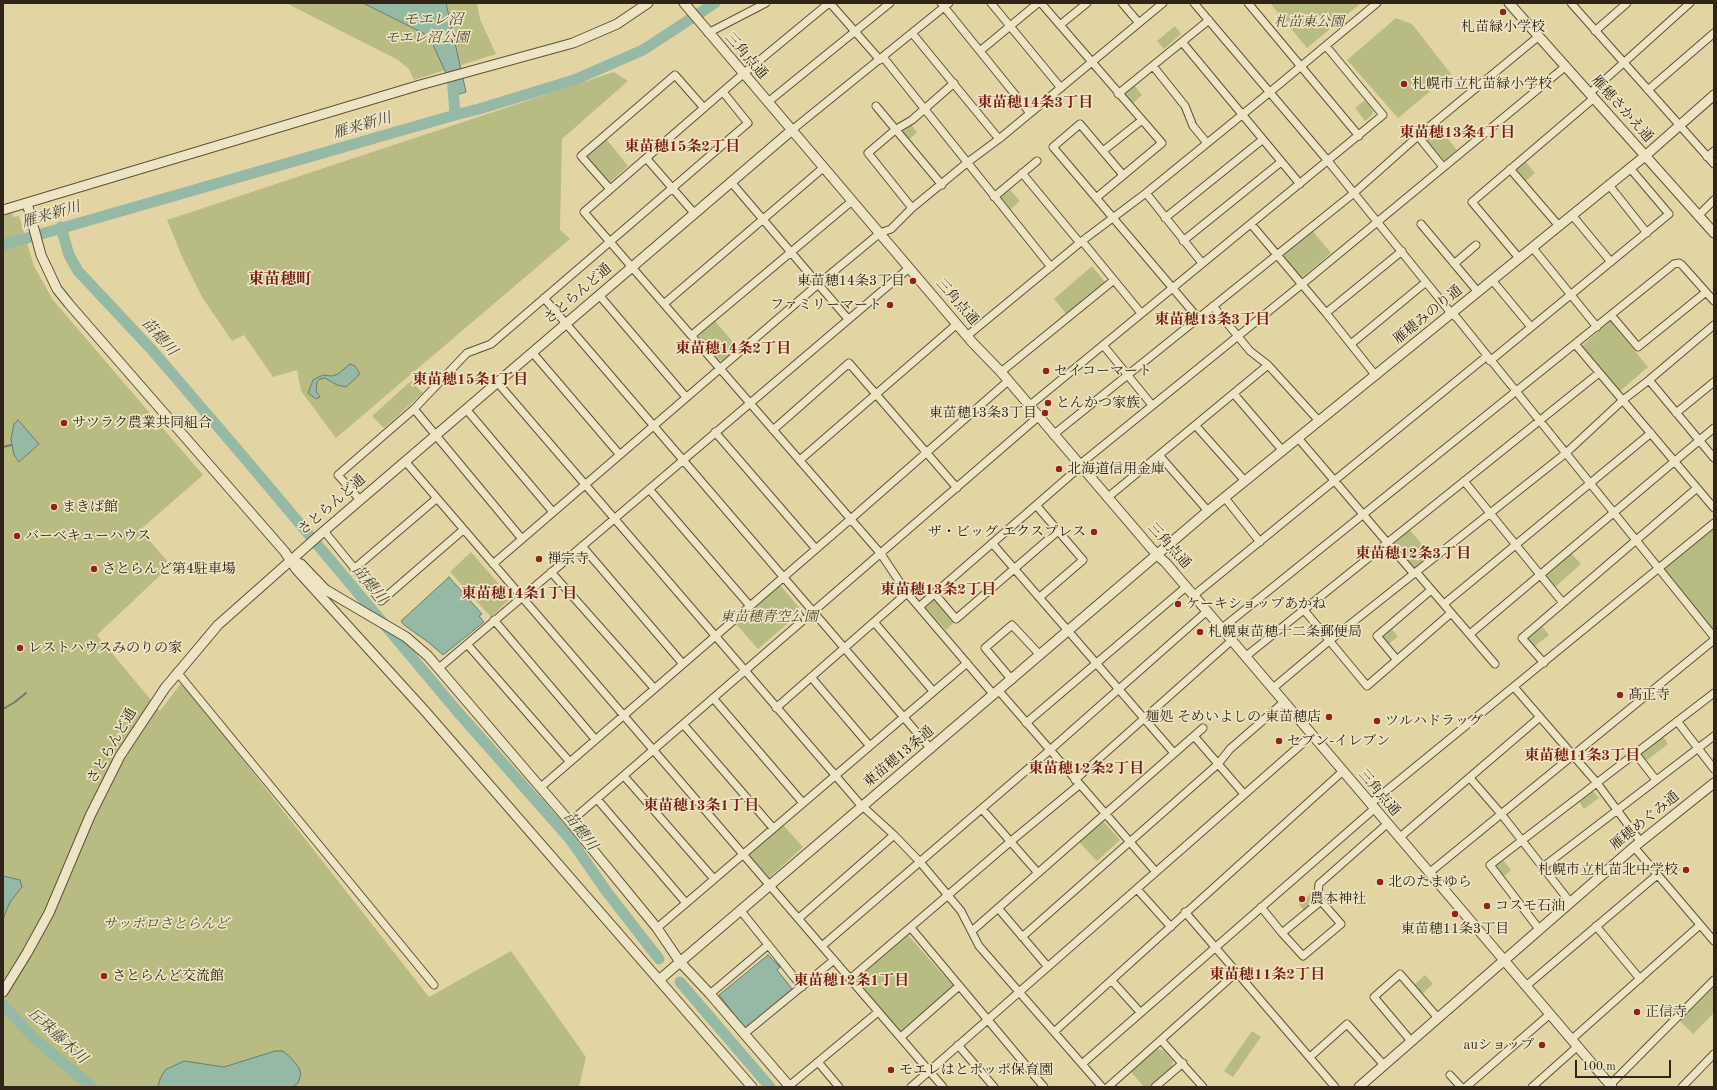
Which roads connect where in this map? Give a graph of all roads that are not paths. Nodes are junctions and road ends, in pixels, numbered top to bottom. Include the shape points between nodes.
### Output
1 (648, 3) edge
2 (684, 3) edge
3 (766, 3) edge
4 (830, 3) edge
5 (991, 3) edge
6 (1039, 3) edge
7 (1087, 3) edge
8 (1122, 3) edge
9 (1163, 3) edge
10 (1194, 3) edge
11 (1248, 3) edge
12 (1377, 3) edge
13 (1509, 3) edge
14 (1571, 3) edge
15 (1627, 3) edge
16 (1690, 3) edge
17 (888, 4) edge
18 (945, 4) edge
19 (1209, 20) junction
20 (1139, 23) junction
21 (1060, 25) junction
22 (1011, 27) junction
23 (705, 30) junction
24 (1595, 31) junction
25 (854, 32) junction
26 (912, 33) junction
27 (1714, 33) edge
28 (1539, 36) junction
29 (1182, 42) junction
30 (1326, 46) junction
31 (980, 51) junction
32 (881, 59) junction
33 (1092, 62) junction
34 (1624, 63) junction
35 (1153, 66) junction
36 (1301, 66) junction
37 (1566, 66) junction
38 (743, 74) junction
39 (954, 83) junction
40 (1060, 88) junction
41 (1648, 90) junction
42 (723, 92) junction
43 (1270, 92) junction
44 (1118, 94) junction
45 (1714, 95) edge
46 (1592, 96) junction
47 (768, 102) junction
48 (876, 106) dead end
49 (704, 108) junction
50 (924, 110) junction
51 (1030, 113) junction
52 (1242, 115) junction
53 (1142, 120) junction
54 (1680, 125) junction
55 (792, 130) junction
56 (895, 130) junction
57 (1359, 136) junction
58 (1418, 136) junction
59 (999, 140) junction
60 (1262, 140) junction
61 (1207, 143) junction
62 (1103, 151) junction
63 (1714, 151) edge
64 (1645, 156) junction
65 (1707, 157) junction
66 (647, 159) junction
67 (1037, 160) dead end
68 (1328, 161) junction
69 (968, 162) junction
70 (1281, 162) junction
71 (1714, 164) edge
72 (1443, 167) junction
73 (823, 168) junction
74 (1630, 168) junction
75 (1510, 169) junction
76 (1022, 173) junction
77 (1123, 175) junction
78 (731, 182) junction
79 (1300, 184) junction
80 (942, 185) junction
81 (1609, 185) junction
82 (673, 188) junction
83 (610, 189) junction
84 (1146, 193) junction
85 (1354, 193) junction
86 (994, 197) junction
87 (1096, 198) junction
88 (1714, 200) edge
89 (852, 202) junction
90 (27, 203) junction
91 (912, 208) junction
92 (3, 210) edge
93 (694, 213) junction
94 (1572, 215) junction
95 (1698, 216) junction
96 (1113, 217) junction
97 (1165, 218) junction
98 (762, 219) junction
99 (1377, 221) junction
100 (1251, 224) junction
101 (1421, 224) dead end
102 (1559, 226) junction
103 (880, 233) junction
104 (1648, 233) junction
105 (1714, 233) edge
106 (610, 241) junction
107 (1183, 241) junction
108 (1081, 242) junction
109 (1476, 245) dead end
110 (1532, 248) junction
111 (1402, 251) junction
112 (790, 252) junction
113 (1276, 254) junction
114 (1519, 258) junction
115 (1611, 262) junction
116 (1202, 263) junction
117 (1454, 264) junction
118 (632, 266) junction
119 (1051, 266) junction
120 (909, 268) junction
121 (1114, 280) junction
122 (1492, 280) junction
123 (1426, 282) junction
124 (819, 284) junction
125 (1301, 285) junction
126 (1173, 288) junction
127 (1478, 292) junction
128 (1706, 292) junction
129 (599, 295) junction
130 (1571, 295) junction
131 (544, 298) junction
132 (1714, 301) edge
133 (665, 303) junction
134 (1213, 306) junction
135 (1141, 313) junction
136 (1326, 313) junction
137 (1451, 313) junction
138 (1611, 315) junction
139 (848, 318) junction
140 (1198, 318) junction
141 (566, 324) junction
142 (957, 324) junction
143 (1714, 325) edge
144 (1531, 327) junction
145 (1597, 327) junction
146 (692, 335) junction
147 (967, 336) junction
148 (1238, 336) junction
149 (1351, 344) junction
150 (1575, 344) junction
151 (1104, 345) junction
152 (532, 352) junction
153 (1488, 358) junction
154 (1268, 364) junction
155 (720, 368) junction
156 (1001, 372) junction
157 (1599, 373) junction
158 (1128, 375) junction
159 (1376, 376) junction
160 (1649, 380) junction
161 (1008, 381) junction
162 (497, 382) junction
163 (1714, 382) edge
164 (1516, 392) junction
165 (876, 393) junction
166 (1234, 394) junction
167 (686, 397) junction
168 (1623, 400) junction
169 (750, 402) junction
170 (1152, 405) junction
171 (1029, 406) junction
172 (466, 409) junction
173 (414, 410) junction
174 (1676, 413) junction
175 (1038, 417) junction
176 (1319, 421) junction
177 (1539, 421) junction
178 (653, 426) junction
179 (1196, 426) junction
180 (1714, 428) edge
181 (773, 430) junction
182 (715, 432) junction
183 (1651, 433) junction
184 (435, 435) junction
185 (1053, 435) junction
186 (1298, 438) junction
187 (1699, 440) junction
188 (1283, 451) junction
189 (927, 453) junction
190 (1566, 453) junction
191 (620, 454) junction
192 (1159, 455) junction
193 (1714, 458) edge
194 (683, 460) junction
195 (800, 460) junction
196 (406, 461) junction
197 (1675, 461) junction
198 (1080, 466) junction
199 (1245, 481) junction
200 (1464, 481) junction
201 (1334, 482) junction
202 (1590, 484) junction
203 (585, 485) junction
204 (957, 488) junction
205 (1697, 488) junction
206 (649, 489) junction
207 (436, 498) junction
208 (1107, 498) junction
209 (1225, 498) junction
210 (360, 500) junction
211 (1036, 505) junction
212 (1714, 508) edge
213 (553, 512) junction
214 (1208, 512) junction
215 (1489, 513) junction
216 (1614, 513) junction
217 (1363, 515) junction
218 (614, 518) junction
219 (850, 519) junction
220 (1714, 524) edge
221 (463, 530) junction
222 (324, 531) junction
223 (1058, 531) junction
224 (522, 539) junction
225 (1636, 540) junction
226 (1260, 542) junction
227 (992, 543) junction
228 (1387, 543) junction
229 (582, 546) junction
230 (1516, 546) junction
231 (816, 549) junction
232 (881, 554) junction
233 (1157, 555) junction
234 (292, 561) junction
235 (493, 564) junction
236 (1014, 568) junction
237 (354, 569) junction
238 (1659, 569) junction
239 (551, 572) junction
240 (1415, 574) junction
241 (1540, 575) junction
242 (783, 577) junction
243 (1186, 587) junction
244 (1431, 590) junction
245 (907, 593) junction
246 (934, 593) junction
247 (1193, 596) junction
248 (1040, 597) junction
249 (522, 598) junction
250 (1563, 603) junction
251 (1444, 604) junction
252 (750, 606) junction
253 (919, 607) junction
254 (1304, 610) junction
255 (814, 612) junction
256 (1206, 612) junction
257 (1451, 613) junction
258 (494, 620) junction
259 (874, 622) junction
260 (1221, 629) junction
261 (1068, 631) junction
262 (1470, 634) junction
263 (715, 636) junction
264 (1714, 639) edge
265 (1232, 641) junction
266 (1329, 641) junction
267 (467, 644) junction
268 (844, 648) junction
269 (1040, 656) junction
270 (1245, 657) junction
271 (1397, 660) junction
272 (966, 663) junction
273 (1544, 663) junction
274 (683, 664) junction
275 (1097, 664) junction
276 (1495, 664) dead end
277 (439, 668) junction
278 (745, 671) junction
279 (177, 672) junction
280 (811, 677) junction
281 (1012, 680) junction
282 (1514, 687) junction
283 (654, 688) junction
284 (1118, 689) junction
285 (1272, 689) junction
286 (933, 691) junction
287 (996, 693) junction
288 (1714, 693) edge
289 (714, 698) junction
290 (1284, 702) junction
291 (776, 708) junction
292 (623, 715) junction
293 (902, 717) junction
294 (1540, 717) junction
295 (1144, 718) junction
296 (1678, 721) junction
297 (1026, 723) junction
298 (683, 724) junction
299 (1203, 728) dead end
300 (1312, 735) junction
301 (1194, 736) junction
302 (1714, 736) edge
303 (595, 739) junction
304 (869, 746) junction
305 (1698, 748) junction
306 (931, 749) junction
307 (654, 750) junction
308 (1050, 750) junction
309 (1174, 753) junction
310 (1635, 753) junction
311 (1573, 756) junction
312 (569, 761) junction
313 (1218, 764) junction
314 (1714, 769) edge
315 (1343, 771) junction
316 (624, 776) junction
317 (835, 776) junction
318 (1470, 778) junction
319 (1656, 780) junction
320 (1077, 782) junction
321 (1714, 783) edge
322 (1597, 784) junction
323 (541, 786) junction
324 (1244, 794) junction
325 (597, 799) junction
326 (803, 803) junction
327 (1372, 806) junction
328 (862, 807) junction
329 (982, 809) junction
330 (1618, 810) junction
331 (1104, 814) junction
332 (1502, 814) junction
333 (570, 822) junction
334 (1387, 824) junction
335 (773, 828) junction
336 (894, 835) junction
337 (1399, 838) junction
338 (1522, 840) junction
339 (1010, 842) junction
340 (1130, 842) junction
341 (1637, 844) junction
342 (743, 855) junction
343 (920, 862) junction
344 (1543, 867) junction
345 (1156, 872) junction
346 (1038, 873) junction
347 (1429, 873) junction
348 (1657, 875) junction
349 (714, 879) junction
350 (770, 886) junction
351 (1136, 889) junction
352 (948, 896) junction
353 (1570, 902) junction
354 (686, 903) junction
355 (1317, 904) junction
356 (1261, 907) junction
357 (998, 908) junction
358 (741, 911) junction
359 (1185, 912) junction
360 (799, 918) junction
361 (1700, 925) junction
362 (1170, 926) junction
363 (1596, 926) junction
364 (656, 928) junction
365 (911, 928) junction
366 (1539, 929) junction
367 (972, 931) junction
368 (1282, 933) junction
369 (1022, 937) junction
370 (1714, 941) edge
371 (768, 945) junction
372 (822, 946) junction
373 (1216, 948) junction
374 (834, 960) junction
375 (1503, 960) junction
376 (680, 962) junction
377 (1048, 967) junction
378 (1237, 972) junction
379 (850, 979) junction
380 (1640, 979) junction
381 (659, 980) junction
382 (1714, 980) edge
383 (1112, 981) junction
384 (434, 985) dead end
385 (959, 986) junction
386 (1526, 986) junction
387 (802, 987) junction
388 (3, 992) edge
389 (1020, 992) junction
390 (710, 994) junction
391 (878, 1012) junction
392 (1140, 1012) junction
393 (1550, 1014) junction
394 (1438, 1018) junction
395 (986, 1020) junction
396 (1054, 1032) junction
397 (744, 1034) junction
398 (901, 1037) junction
399 (1161, 1040) junction
400 (1411, 1040) junction
401 (1575, 1043) junction
402 (958, 1045) junction
403 (1714, 1054) edge
404 (1310, 1057) junction
405 (818, 1062) junction
406 (1183, 1063) junction
407 (1082, 1064) junction
408 (1384, 1065) junction
409 (929, 1071) junction
410 (1450, 1075) dead end
411 (1608, 1085) edge
412 (1157, 1086) edge
413 (752, 1087) edge
414 (790, 1087) edge
415 (839, 1087) edge
416 (911, 1087) edge
417 (943, 1087) edge
418 (994, 1087) edge
419 (1044, 1087) edge
420 (1102, 1087) edge
421 (1108, 1087) edge
422 (1203, 1087) edge
423 (1335, 1087) edge
424 (1359, 1087) edge
425 (1461, 1087) edge
426 (1466, 1087) edge
427 (1532, 1087) edge
428 (1682, 1087) edge

1 - 90 street via 617,24 573,43 424,84
2 - 23 street, 三角点通
3 - 23 street
4 - 25 street
4 - 38 street
5 - 22 street
6 - 21 street
6 - 22 street
7 - 21 street
8 - 20 street
9 - 20 street
10 - 19 street
11 - 36 street
12 - 30 street
13 - 28 street, 雁穂さかえ通
14 - 24 street
15 - 24 street
16 - 34 street
17 - 25 street
18 - 26 street
18 - 31 street
19 - 29 street
19 - 43 street
20 - 33 street
21 - 33 street
22 - 31 street
22 - 40 street
23 - 38 street, 三角点通
24 - 34 street
25 - 32 street
25 - 47 street
26 - 32 street
26 - 39 street
27 - 41 street
28 - 37 street, 雁穂さかえ通
28 - 58 street
29 - 35 street
29 - 52 street
30 - 36 street
30 - 57 street via 1383,115
31 - 51 street
32 - 50 street
32 - 55 street
33 - 40 street
33 - 44 street
34 - 41 street
34 - 46 street
35 - 44 street
35 - 61 street via 1185,106 1193,126
36 - 43 street
36 - 57 street
37 - 46 street, 雁穂さかえ通
37 - 72 street
38 - 42 street
38 - 47 street, 三角点通
39 - 50 street
39 - 59 street
40 - 51 street
41 - 54 street
42 - 49 street
42 - 82 street via 748,123
43 - 52 street
43 - 68 street
44 - 53 street
45 - 54 street, 雁穂みのり通
46 - 64 street, 雁穂さかえ通
46 - 75 street
47 - 55 street, 三角点通
48 - 56 street
49 - 66 street
49 - 83 street via 675,75 582,156
50 - 56 street
50 - 69 street
51 - 59 street
52 - 60 street
52 - 61 street
53 - 62 street
53 - 77 street via 1162,143
54 - 64 street, 雁穂みのり通
54 - 65 street
55 - 73 street, 三角点通
55 - 78 street, さとらんど通
56 - 80 street
56 - 91 street via 868,153
57 - 68 street
58 - 72 street
58 - 85 street
59 - 69 street
60 - 70 street
60 - 97 street
61 - 84 street
62 - 77 street
62 - 87 street via 1080,124 1053,147
63 - 65 street
64 - 74 street, 雁穂みのり通
64 - 95 street, 雁穂さかえ通
65 - 71 street
66 - 82 street
66 - 83 street
67 - 76 street
68 - 79 street
68 - 85 street
69 - 80 street
69 - 86 street
70 - 79 street
70 - 107 street
72 - 99 street
73 - 89 street, 三角点通
73 - 98 street
74 - 81 street, 雁穂みのり通
74 - 104 street via 1669,214
75 - 102 street
75 - 114 street via 1472,202
76 - 86 street
76 - 108 street
77 - 87 street
78 - 93 street, さとらんど通
78 - 98 street
79 - 100 street
80 - 91 street
81 - 94 street, 雁穂みのり通
81 - 104 street
82 - 93 street
82 - 106 street
83 - 106 street via 584,212
84 - 96 street
84 - 97 street
85 - 99 street
85 - 113 street
86 - 119 street
87 - 96 street
88 - 95 street
89 - 103 street, 三角点通
89 - 112 street
90 - 92 street
90 - 234 street via 41,255 57,289
91 - 103 street via 891,230
93 - 118 street, さとらんど通
94 - 102 street, 雁穂みのり通
94 - 115 street
95 - 105 street, 雁穂さかえ通
96 - 108 street
96 - 126 street
97 - 107 street
98 - 112 street
98 - 133 street
99 - 111 street
99 - 125 street
100 - 113 street
100 - 116 street
101 - 117 street
102 - 110 street, 雁穂みのり通
103 - 120 street, 三角点通
103 - 124 street
104 - 115 street
106 - 118 street
106 - 131 street
107 - 116 street
108 - 119 street
108 - 121 street
109 - 117 street
110 - 114 street, 雁穂みのり通
110 - 130 street
111 - 123 street
111 - 136 street
112 - 124 street
112 - 146 street
113 - 125 street
113 - 134 street
114 - 122 street, 雁穂みのり通
115 - 130 street
116 - 126 street
117 - 127 street
118 - 129 street, さとらんど通
118 - 133 street
119 - 147 street
120 - 139 street
120 - 142 street, 三角点通
121 - 135 street
121 - 156 street
122 - 127 street, 雁穂みのり通
122 - 144 street
123 - 137 street
123 - 149 street
124 - 139 street
124 - 155 street
125 - 136 street
125 - 148 street
126 - 135 street
126 - 140 street
127 - 137 street, 雁穂みのり通
128 - 132 street
128 - 138 street via 1682,265 1677,263
128 - 138 street via 1638,347
129 - 141 street, さとらんど通
129 - 167 street
130 - 144 street
130 - 145 street
131 - 141 street
131 - 173 street via 491,344 467,353
133 - 146 street
134 - 140 street
134 - 148 street
135 - 151 street
136 - 149 street
137 - 153 street
137 - 159 street, 雁穂みのり通
138 - 145 street
139 - 169 street
140 - 158 street
141 - 152 street, さとらんど通
141 - 178 street
142 - 147 street, 三角点通
142 - 165 street
143 - 160 street
144 - 153 street
145 - 150 street
146 - 155 street
147 - 156 street, 三角点通
148 - 154 street via 1250,351
148 - 170 street
149 - 159 street
150 - 157 street
150 - 164 street
151 - 158 street
151 - 171 street
152 - 162 street, さとらんど通
152 - 191 street
153 - 164 street
153 - 201 street
154 - 166 street
154 - 176 street
155 - 167 street
155 - 169 street
156 - 161 street, 三角点通
157 - 168 street
157 - 177 street
158 - 170 street
158 - 185 street
159 - 176 street, 雁穂みのり通
160 - 168 street
160 - 174 street
161 - 171 street, 三角点通
161 - 189 street
162 - 172 street, さとらんど通
162 - 203 street
163 - 174 street
164 - 177 street
164 - 217 street
165 - 181 street via 849,363
165 - 189 street
165 - 195 street
166 - 179 street
166 - 188 street
167 - 178 street
168 - 183 street
168 - 190 street
169 - 181 street
169 - 182 street
170 - 198 street
171 - 175 street, 三角点通
172 - 184 street, さとらんど通
172 - 213 street
173 - 184 street
173 - 210 street via 338,475
174 - 187 street
175 - 185 street, 三角点通
175 - 204 street
176 - 186 street, 雁穂みのり通
177 - 190 street
177 - 200 street
178 - 191 street
178 - 194 street
179 - 192 street
179 - 199 street
180 - 187 street
181 - 195 street
182 - 194 street
182 - 231 street
183 - 197 street
183 - 202 street
184 - 196 street, さとらんど通
184 - 224 street
185 - 198 street, 三角点通
186 - 188 street, 雁穂みのり通
186 - 201 street
187 - 193 street
187 - 197 street
188 - 199 street, 雁穂みのり通
189 - 204 street
189 - 219 street
190 - 202 street
190 - 215 street
191 - 203 street
192 - 208 street
192 - 214 street
194 - 206 street
194 - 242 street
195 - 219 street
196 - 207 street
196 - 210 street, さとらんど通
197 - 205 street
197 - 216 street
198 - 208 street, 三角点通
198 - 211 street
199 - 209 street, 雁穂みのり通
200 - 215 street
200 - 228 street
201 - 217 street
201 - 226 street
202 - 216 street
202 - 230 street
203 - 213 street
203 - 218 street
204 - 232 street
205 - 212 street
205 - 225 street
206 - 218 street
206 - 252 street
207 - 221 street
207 - 237 street
208 - 233 street, 三角点通
209 - 214 street, 雁穂みのり通
209 - 226 street
210 - 222 street, さとらんど通
211 - 223 street
211 - 227 street
213 - 224 street
214 - 233 street, 雁穂みのり通
215 - 230 street
215 - 240 street
216 - 225 street
216 - 241 street
217 - 228 street
217 - 260 street
218 - 229 street
218 - 263 street
219 - 231 street
219 - 232 street
220 - 238 street
221 - 235 street
221 - 237 street via 381,601
222 - 234 street, さとらんど通
222 - 237 street
223 - 236 street
223 - 248 street via 1083,560
224 - 235 street
225 - 238 street
225 - 250 street
226 - 247 street
227 - 236 street
227 - 246 street
228 - 240 street
228 - 254 street
229 - 239 street
229 - 274 street
230 - 241 street
230 - 251 street
231 - 242 street
232 - 245 street
232 - 255 street
233 - 243 street, 三角点通
233 - 261 street, 東苗穂13条通
234 - 277 street via 301,564 326,590 416,645
234 - 279 street, さとらんど通 via 223,620
234 - 381 street via 296,569 425,711
235 - 249 street
236 - 246 street via 956,619
236 - 248 street
238 - 264 street
238 - 273 street
239 - 249 street
239 - 283 street
240 - 244 street
240 - 266 street
241 - 250 street
241 - 262 street
242 - 252 street
242 - 255 street
243 - 247 street, 三角点通
243 - 275 street
244 - 251 street
244 - 271 street via 1377,636
245 - 253 street
245 - 259 street
246 - 253 street
247 - 256 street, 三角点通
248 - 261 street
249 - 258 street
249 - 292 street
250 - 273 street via 1522,638
251 - 257 street
252 - 263 street
253 - 272 street
254 - 266 street
254 - 270 street
255 - 268 street
255 - 278 street
256 - 260 street, 三角点通
256 - 284 street
257 - 262 street
257 - 271 street
258 - 267 street
258 - 303 street
259 - 268 street
259 - 286 street
260 - 265 street, 三角点通
261 - 269 street, 東苗穂13条通
261 - 275 street
262 - 276 street
263 - 274 street
263 - 278 street
264 - 311 street
265 - 270 street, 三角点通
265 - 295 street
266 - 271 street via 1367,686
266 - 285 street
267 - 277 street
267 - 312 street
268 - 280 street
268 - 293 street
269 - 281 street, 東苗穂13条通
269 - 281 street via 1012,625 985,648
270 - 285 street, 三角点通
272 - 286 street
272 - 287 street
273 - 282 street
274 - 283 street
275 - 284 street
275 - 297 street
277 - 323 street
278 - 289 street
278 - 291 street
279 - 384 street
279 - 388 street, さとらんど通 via 120,756 90,816 49,913
280 - 291 street
280 - 304 street
281 - 287 street, 東苗穂13条通
282 - 294 street
282 - 327 street
283 - 292 street
284 - 295 street
284 - 308 street
285 - 290 street, 三角点通
286 - 293 street
287 - 297 street
287 - 306 street, 東苗穂13条通
288 - 296 street
289 - 298 street
289 - 326 street
290 - 300 street, 三角点通
290 - 313 street via 1230,749
291 - 317 street
292 - 303 street
292 - 307 street
293 - 304 street
293 - 306 street
294 - 311 street
294 - 318 street
295 - 309 street
295 - 320 street
296 - 305 street
296 - 310 street
297 - 308 street
298 - 307 street
298 - 335 street
299 - 301 street
300 - 315 street, 三角点通
300 - 324 street
301 - 309 street
301 - 313 street
302 - 305 street
303 - 312 street
304 - 317 street
305 - 314 street
305 - 319 street
306 - 328 street, 東苗穂13条通
307 - 316 street
307 - 342 street
308 - 320 street
308 - 329 street
309 - 331 street
310 - 319 street
310 - 322 street
311 - 322 street
311 - 332 street
312 - 323 street
313 - 324 street
313 - 340 street
315 - 327 street, 三角点通
315 - 359 street
316 - 325 street
316 - 349 street
317 - 326 street
317 - 328 street
318 - 332 street
318 - 337 street
319 - 330 street
320 - 331 street
320 - 339 street
321 - 341 street, 雁穂めぐみ通
322 - 330 street
322 - 338 street
323 - 333 street
324 - 345 street
325 - 333 street
325 - 354 street
326 - 335 street
327 - 334 street, 三角点通
327 - 356 street
328 - 336 street
328 - 350 street, 東苗穂13条通
329 - 339 street
329 - 343 street
330 - 341 street
330 - 344 street
331 - 340 street
331 - 346 street
332 - 338 street
332 - 347 street
333 - 364 street
334 - 337 street, 三角点通
334 - 355 street via 1319,884
335 - 342 street
336 - 343 street
336 - 360 street
337 - 347 street, 三角点通
338 - 344 street
338 - 366 street via 1490,865
339 - 346 street
339 - 352 street
340 - 345 street
340 - 369 street
341 - 348 street
341 - 353 street, 雁穂めぐみ通
342 - 349 street
342 - 350 street
343 - 352 street
343 - 372 street
344 - 353 street
345 - 351 street
346 - 357 street
347 - 375 street, 三角点通
348 - 361 street
348 - 363 street
349 - 354 street
350 - 358 street, 東苗穂13条通
350 - 360 street
351 - 362 street
351 - 377 street
352 - 365 street
352 - 367 street via 961,911
353 - 366 street, 雁穂めぐみ通
354 - 364 street
355 - 368 street
355 - 368 street via 1322,901 1341,924 1303,956
356 - 368 street
356 - 373 street
357 - 367 street
357 - 369 street
358 - 371 street
358 - 376 street, 東苗穂13条通
359 - 362 street
359 - 373 street
360 - 372 street
361 - 370 street
361 - 380 street
362 - 383 street
363 - 380 street
363 - 386 street
364 - 376 street
365 - 379 street
365 - 385 street
366 - 375 street, 雁穂めぐみ通
367 - 389 street via 979,946
369 - 377 street
371 - 387 street
371 - 390 street
372 - 374 street
373 - 378 street
373 - 392 street
374 - 379 street
374 - 387 street
375 - 386 street, 三角点通
375 - 394 street, 雁穂めぐみ通
376 - 381 street, 東苗穂13条通
376 - 390 street
377 - 389 street
378 - 399 street
378 - 404 street
379 - 391 street
380 - 401 street
381 - 413 street
382 - 411 street
383 - 392 street
383 - 396 street
385 - 395 street
385 - 398 street
386 - 393 street, 三角点通
387 - 397 street
389 - 395 street
389 - 396 street
390 - 397 street
391 - 398 street
391 - 405 street
392 - 407 street
393 - 401 street, 三角点通
393 - 426 street
394 - 400 street, 雁穂めぐみ通
394 - 400 street via 1400,974 1374,997
395 - 402 street
395 - 419 street
396 - 407 street
397 - 414 street
398 - 409 street
399 - 406 street
399 - 421 street
400 - 408 street, 雁穂めぐみ通
401 - 411 street, 三角点通
401 - 427 street
402 - 409 street
402 - 418 street
403 - 428 street
404 - 408 street via 1347,1024
404 - 423 street
405 - 414 street
405 - 415 street
406 - 412 street
406 - 422 street
407 - 420 street
408 - 424 street, 雁穂めぐみ通
409 - 416 street
409 - 417 street
410 - 425 street

